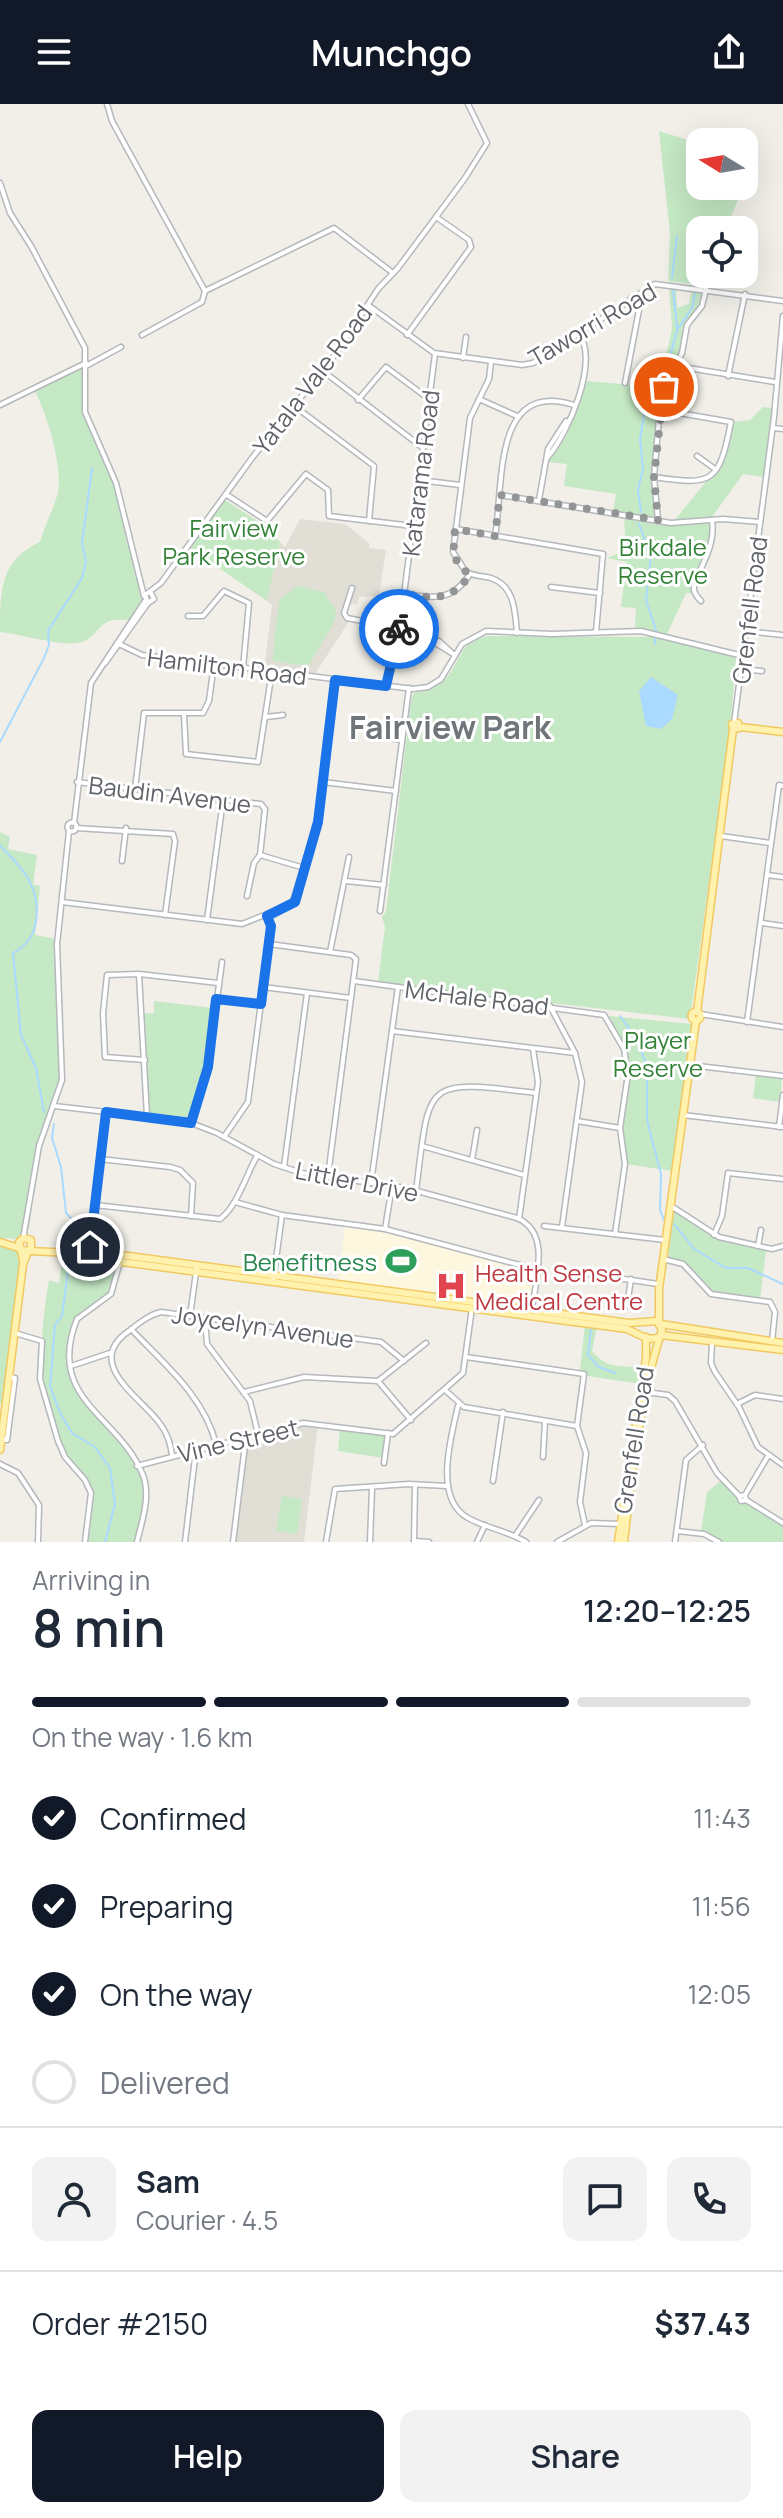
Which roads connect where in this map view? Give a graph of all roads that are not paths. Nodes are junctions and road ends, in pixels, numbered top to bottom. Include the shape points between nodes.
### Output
1 (107, 104) edge
2 (468, 104) edge
3 (0, 183) edge
4 (435, 216) junction
5 (394, 273) junction
6 (706, 289) junction
7 (208, 290) junction
8 (745, 294) junction
9 (631, 298) junction
10 (783, 301) edge
11 (367, 305) junction
12 (783, 316) edge
13 (579, 333) junction
14 (142, 335) dead end
15 (407, 335) junction
16 (466, 337) dead end
17 (121, 347) dead end
18 (435, 354) junction
19 (463, 358) junction
20 (491, 362) junction
21 (86, 364) junction
22 (676, 366) junction
23 (322, 371) junction
24 (728, 376) junction
25 (775, 382) junction
26 (625, 383) dead end
27 (479, 398) junction
28 (429, 399) junction
29 (358, 400) junction
30 (0, 405) edge
31 (293, 405) junction
32 (574, 405) junction
33 (661, 410) junction
34 (517, 416) junction
35 (773, 428) junction
36 (783, 429) edge
37 (423, 448) junction
38 (697, 456) dead end
39 (715, 469) junction
40 (654, 477) junction
41 (419, 480) junction
42 (461, 485) junction
43 (226, 495) junction
44 (500, 495) junction
45 (539, 500) junction
46 (658, 520) junction
47 (712, 520) junction
48 (369, 521) junction
49 (760, 522) junction
50 (413, 526) junction
51 (455, 529) junction
52 (495, 536) junction
53 (470, 574) junction
54 (551, 587) dead end
55 (352, 588) dead end
56 (600, 593) junction
57 (404, 594) junction
58 (147, 597) junction
59 (701, 601) dead end
60 (188, 616) dead end
61 (399, 628) junction
62 (746, 631) junction
63 (596, 632) junction
64 (517, 633) junction
65 (783, 635) edge
66 (118, 644) junction
67 (743, 656) junction
68 (214, 664) junction
69 (243, 668) junction
70 (741, 669) junction
71 (272, 671) junction
72 (762, 671) dead end
73 (335, 680) junction
74 (386, 686) junction
75 (409, 688) junction
76 (184, 715) junction
77 (283, 715) dead end
78 (266, 717) junction
79 (736, 726) junction
80 (783, 732) edge
81 (370, 735) dead end
82 (402, 740) junction
83 (77, 782) junction
84 (323, 782) junction
85 (781, 785) edge
86 (135, 789) junction
87 (396, 791) junction
88 (223, 799) junction
89 (72, 827) junction
90 (126, 828) junction
91 (721, 836) junction
92 (771, 843) junction
93 (260, 855) junction
94 (349, 857) dead end
95 (122, 861) dead end
96 (304, 868) junction
97 (767, 875) junction
98 (783, 877) edge
99 (346, 881) junction
100 (384, 885) junction
101 (247, 896) dead end
102 (62, 902) junction
103 (380, 911) dead end
104 (165, 915) junction
105 (267, 916) junction
106 (207, 920) junction
107 (761, 923) junction
108 (783, 926) edge
109 (269, 944) junction
110 (330, 952) junction
111 (222, 962) dead end
112 (139, 974) junction
113 (354, 981) junction
114 (218, 983) junction
115 (263, 987) junction
116 (398, 987) junction
117 (307, 993) junction
118 (351, 998) junction
119 (216, 999) junction
120 (261, 1004) junction
121 (550, 1006) junction
122 (698, 1016) junction
123 (747, 1022) junction
124 (783, 1027) edge
125 (392, 1031) junction
126 (533, 1049) junction
127 (575, 1053) junction
128 (145, 1060) junction
129 (690, 1065) junction
130 (783, 1076) edge
131 (536, 1093) junction
132 (783, 1095) edge
133 (54, 1106) junction
134 (106, 1112) junction
135 (683, 1115) junction
136 (147, 1116) junction
137 (577, 1121) junction
138 (191, 1123) junction
139 (781, 1127) edge
140 (620, 1128) junction
141 (477, 1130) dead end
142 (224, 1137) junction
143 (422, 1146) junction
144 (257, 1155) junction
145 (100, 1159) junction
146 (472, 1160) junction
147 (284, 1167) junction
148 (525, 1175) junction
149 (328, 1177) junction
150 (783, 1179) edge
151 (371, 1183) junction
152 (392, 1186) junction
153 (416, 1191) junction
154 (235, 1202) junction
155 (95, 1205) junction
156 (671, 1206) junction
157 (282, 1215) junction
158 (191, 1216) junction
159 (519, 1219) junction
160 (544, 1226) dead end
161 (562, 1227) junction
162 (385, 1229) junction
163 (761, 1230) dead end
164 (615, 1234) junction
165 (714, 1235) junction
166 (666, 1240) junction
167 (2, 1242) edge
168 (26, 1246) junction
169 (758, 1246) junction
170 (783, 1246) edge
171 (90, 1256) junction
172 (120, 1259) junction
173 (663, 1259) junction
174 (196, 1268) junction
175 (535, 1269) junction
176 (563, 1270) dead end
177 (274, 1279) junction
178 (631, 1279) junction
179 (660, 1286) junction
180 (461, 1300) junction
181 (481, 1303) junction
182 (627, 1306) dead end
183 (472, 1308) junction
184 (532, 1310) junction
185 (522, 1315) junction
186 (190, 1316) junction
187 (544, 1318) junction
188 (205, 1319) junction
189 (648, 1321) junction
190 (660, 1323) junction
191 (131, 1329) junction
192 (15, 1333) junction
193 (645, 1336) junction
194 (659, 1337) junction
195 (712, 1340) junction
196 (772, 1342) junction
197 (426, 1343) dead end
198 (783, 1343) edge
199 (783, 1350) edge
200 (112, 1353) junction
201 (466, 1357) junction
202 (404, 1361) junction
203 (71, 1366) junction
204 (378, 1381) junction
205 (445, 1390) junction
206 (244, 1392) junction
207 (643, 1392) junction
208 (783, 1399) edge
209 (737, 1404) junction
210 (458, 1406) junction
211 (503, 1412) junction
212 (411, 1420) junction
213 (545, 1422) junction
214 (577, 1426) junction
215 (388, 1433) junction
216 (258, 1434) junction
217 (246, 1437) junction
218 (1, 1439) edge
219 (216, 1444) junction
220 (703, 1445) junction
221 (196, 1449) junction
222 (0, 1450) edge
223 (172, 1455) junction
224 (768, 1456) junction
225 (543, 1457) dead end
226 (384, 1463) dead end
227 (0, 1464) edge
228 (783, 1465) edge
229 (137, 1466) junction
230 (493, 1481) dead end
231 (415, 1485) junction
232 (447, 1486) junction
233 (372, 1488) junction
234 (743, 1497) junction
235 (539, 1500) dead end
236 (783, 1523) edge
237 (485, 1525) junction
238 (585, 1525) junction
239 (623, 1525) junction
240 (677, 1531) junction
241 (515, 1536) junction
242 (414, 1541) edge
243 (38, 1542) edge
244 (85, 1542) edge
245 (137, 1542) edge
246 (185, 1542) edge
247 (233, 1542) edge
248 (326, 1542) edge
249 (370, 1542) edge
250 (429, 1542) edge
251 (477, 1542) edge
252 (526, 1542) edge
253 (557, 1542) edge
254 (618, 1542) edge
255 (624, 1542) edge
256 (675, 1542) edge
257 (719, 1542) edge

1 - 7 street
2 - 4 street, Yatala Vale Road via 487,143
3 - 21 street via 10,213 85,348
4 - 5 street, Yatala Vale Road
4 - 15 street via 471,247
5 - 7 street via 334,228
5 - 11 street, Yatala Vale Road
6 - 8 street, Taworri Road
6 - 9 street, Taworri Road via 660,283
6 - 22 street via 702,306 687,325
7 - 14 street via 202,302
8 - 10 street, Taworri Road
8 - 24 street
9 - 13 street, Taworri Road
9 - 26 street via 639,310
11 - 15 street, Taworri Road
11 - 23 street, Yatala Vale Road
12 - 25 street, Grenfell Road
13 - 20 street, Taworri Road via 530,365
13 - 32 street via 588,348
15 - 18 street, Taworri Road
16 - 19 street
17 - 21 street
18 - 19 street, Taworri Road
18 - 28 street, Katarama Road
19 - 20 street, Taworri Road
20 - 27 street
21 - 30 street
21 - 58 street via 85,412 116,483
22 - 24 street
22 - 33 street via 661,395
23 - 29 street
23 - 31 street, Yatala Vale Road
24 - 25 street
25 - 35 street, Grenfell Road
27 - 34 street
27 - 42 street via 470,418
28 - 29 street via 386,367
28 - 37 street, Katarama Road
29 - 37 street
31 - 43 street, Yatala Vale Road
31 - 48 street via 374,466
32 - 34 street via 541,401
32 - 45 street via 547,458
33 - 39 street via 729,419 725,452
33 - 40 street
34 - 44 street via 509,432
35 - 36 street
35 - 49 street, Grenfell Road
37 - 41 street, Katarama Road
38 - 39 street
39 - 40 street via 702,482
40 - 46 street
41 - 42 street
41 - 50 street, Katarama Road
42 - 51 street
43 - 48 street via 267,521 306,474 328,490 329,516
43 - 58 street, Yatala Vale Road
44 - 45 street
44 - 52 street
45 - 46 street
46 - 47 street
47 - 49 street
47 - 59 street via 713,545 695,584
48 - 50 street
49 - 62 street, Grenfell Road
50 - 57 street, Katarama Road
51 - 52 street
51 - 53 street via 454,556
52 - 56 street via 603,554
53 - 57 street via 459,590 443,598
53 - 64 street via 505,587 514,604
54 - 56 street
55 - 61 street via 347,618
56 - 63 street
57 - 61 street, Katarama Road
58 - 66 street, Yatala Vale Road
60 - 69 street via 203,616 224,591 249,603
61 - 74 street, Katarama Road
62 - 65 street
62 - 67 street, Grenfell Road
63 - 64 street, Hamilton Road
63 - 67 street, Hamilton Road via 651,633
64 - 75 street, Hamilton Road via 476,634 453,654 447,673 437,682
66 - 68 street, Hamilton Road via 142,655
66 - 83 street, Yatala Vale Road via 89,690
67 - 70 street, Grenfell Road
68 - 69 street, Hamilton Road
68 - 76 street via 205,711
69 - 71 street, Hamilton Road
70 - 72 street
70 - 79 street, Grenfell Road
71 - 73 street, Hamilton Road
71 - 78 street
73 - 74 street, Hamilton Road
73 - 84 street
74 - 75 street, Hamilton Road
75 - 82 street
76 - 78 street via 186,754 258,762
76 - 86 street via 144,713
77 - 78 street
79 - 80 main road
79 - 91 main road, Grenfell Road
81 - 82 street
82 - 87 street
83 - 86 street, Baudin Avenue
83 - 89 street, Yatala Vale Road
84 - 87 street
84 - 96 street
85 - 92 street
86 - 88 street, Baudin Avenue
87 - 100 street
88 - 93 street, Baudin Avenue via 263,805
88 - 106 street
89 - 90 street
89 - 102 street, Yatala Vale Road
90 - 95 street
90 - 104 street via 175,837
91 - 92 street
91 - 122 main road, Grenfell Road
92 - 97 street
93 - 96 street
93 - 101 street
94 - 99 street
96 - 105 street via 295,902
97 - 98 street
97 - 107 street
99 - 100 street
99 - 110 street
100 - 103 street
102 - 104 street
102 - 133 street, Yatala Vale Road via 57,944 62,1080
104 - 106 street
105 - 106 street via 246,924
105 - 109 street
107 - 108 street
107 - 123 street
109 - 110 street
109 - 115 street
110 - 113 street via 355,955
111 - 114 street
112 - 114 street
112 - 128 street
112 - 128 street via 107,975 105,1057
113 - 116 street, McHale Road
113 - 118 street
114 - 119 street
115 - 117 street
115 - 120 street
116 - 121 street, McHale Road
116 - 125 street
117 - 118 street
117 - 147 street
118 - 149 street
119 - 120 street
119 - 138 street via 208,1067
120 - 142 street via 248,1102
121 - 127 street
121 - 140 street, McHale Road via 601,1013 624,1049 628,1067
122 - 123 street
122 - 129 main road, Grenfell Road
123 - 124 street
125 - 126 street
125 - 151 street
126 - 127 street
126 - 131 street
127 - 137 street via 582,1082
128 - 136 street
129 - 130 street
129 - 135 main road, Grenfell Road
131 - 143 street via 465,1084 450,1087 430,1105
131 - 148 street
132 - 139 street
133 - 134 street, Littler Drive
133 - 168 street, Yatala Vale Road via 39,1146
134 - 136 street, Littler Drive
134 - 145 street
135 - 139 street
135 - 156 main road, Grenfell Road
136 - 138 street, Littler Drive
137 - 140 street
137 - 161 street
138 - 142 street, Littler Drive
140 - 164 street via 625,1164
141 - 146 street
142 - 144 street, Littler Drive
143 - 146 street
143 - 153 street
144 - 147 street, Littler Drive
144 - 154 street
145 - 155 street
145 - 158 street via 180,1170 194,1190
146 - 148 street
147 - 149 street, Littler Drive
148 - 159 street
149 - 151 street, Littler Drive
150 - 165 street via 728,1173
151 - 152 street, Littler Drive
152 - 153 street, Littler Drive
152 - 162 street
153 - 159 street, Littler Drive
154 - 157 street
154 - 158 street via 220,1219
155 - 158 street
155 - 171 street
156 - 165 street
156 - 166 main road, Grenfell Road
157 - 162 street
157 - 177 street
159 - 175 street via 537,1237
160 - 161 street
161 - 164 street
162 - 175 street
163 - 169 street
164 - 166 street
165 - 169 street
166 - 173 main road, Grenfell Road
167 - 168 main road
168 - 171 main road
168 - 192 main road, Yatala Vale Road
169 - 170 street
171 - 172 main road
172 - 174 main road
172 - 203 street via 111,1294 77,1319
173 - 179 main road, Grenfell Road
173 - 196 street via 683,1264 711,1294 770,1302 775,1312
174 - 177 main road
174 - 186 street
175 - 184 street
176 - 178 street
177 - 180 main road
177 - 183 main road
178 - 179 street
178 - 182 street
179 - 189 main road, Grenfell Road
179 - 190 main road, Grenfell Road
180 - 181 main road
180 - 183 main road
181 - 183 main road
181 - 184 main road
183 - 185 main road
183 - 201 street
184 - 185 main road
184 - 187 main road
184 - 189 main road
185 - 187 main road
186 - 188 street, Joycelyn Avenue
186 - 191 street, Joycelyn Avenue via 161,1312
187 - 193 main road
188 - 202 street, Joycelyn Avenue via 381,1342
188 - 206 street via 207,1344
189 - 190 main road
189 - 193 main road, Grenfell Road
190 - 194 main road, Grenfell Road
190 - 196 main road
191 - 200 street, Joycelyn Avenue via 118,1338
191 - 219 street via 192,1393
192 - 218 main road, Yatala Vale Road
192 - 244 street via 42,1341 40,1379 58,1441 91,1493
193 - 194 main road
193 - 207 main road, Grenfell Road
194 - 195 main road
194 - 207 main road, Grenfell Road
195 - 199 main road
195 - 209 street via 712,1367
196 - 198 main road
197 - 202 street
200 - 203 street
200 - 223 street via 115,1372 166,1432
201 - 205 street via 463,1373
201 - 214 street via 580,1372 584,1378
202 - 204 street
203 - 229 street via 85,1404
204 - 206 street via 304,1377
204 - 212 street
205 - 210 street
205 - 212 street
206 - 216 street
207 - 220 street via 672,1397
207 - 239 main road, Grenfell Road
208 - 209 street via 755,1395
209 - 224 street via 756,1444
210 - 211 street
210 - 232 street
211 - 213 street
211 - 230 street
212 - 215 street
213 - 214 street
213 - 225 street
214 - 238 street via 586,1453 580,1502
215 - 216 street, Vine Street via 303,1423
215 - 226 street
216 - 217 street, Vine Street
217 - 219 street, Vine Street
217 - 247 street
218 - 222 main road, Yatala Vale Road
219 - 221 street, Vine Street
220 - 234 street via 721,1478
220 - 240 street via 686,1460
221 - 223 street, Vine Street
221 - 246 street
223 - 229 street, Vine Street
224 - 228 street
224 - 234 street
227 - 243 street via 18,1473 39,1505
229 - 245 street via 146,1498
231 - 232 street
231 - 233 street
231 - 242 street
232 - 237 street via 460,1512
233 - 248 street via 340,1487 333,1492
233 - 249 street
234 - 236 street
235 - 241 street
237 - 241 street
237 - 251 street
238 - 239 street
238 - 253 street
239 - 254 main road, Grenfell Road
239 - 255 main road, Grenfell Road
240 - 256 street
240 - 257 street
241 - 252 street
242 - 250 street

